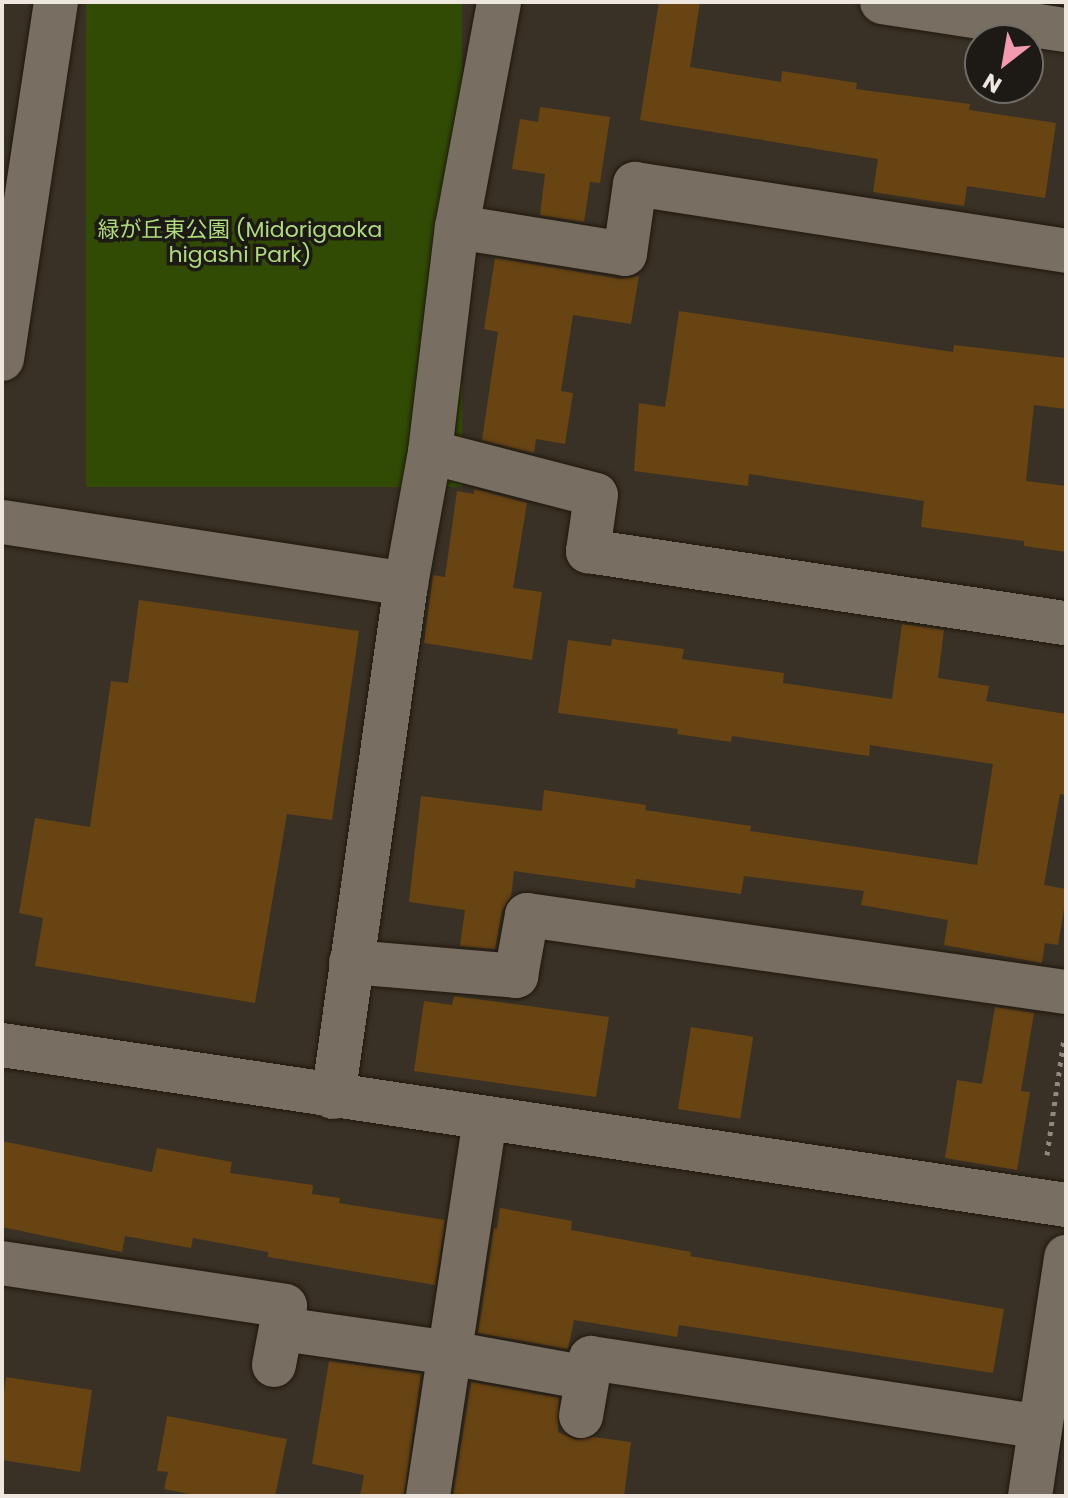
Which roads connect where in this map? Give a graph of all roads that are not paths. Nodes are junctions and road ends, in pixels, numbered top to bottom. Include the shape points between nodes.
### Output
1 (56, 2) edge
2 (499, 2) edge
3 (882, 2) edge
4 (1066, 30) edge
5 (457, 227) junction
6 (1066, 251) edge
7 (2, 359) edge
8 (430, 452) junction
9 (2, 522) edge
10 (406, 584) junction
11 (1066, 623) edge
12 (351, 962) junction
13 (1066, 992) edge
14 (2, 1045) edge
15 (333, 1097) junction
16 (485, 1120) junction
17 (1066, 1205) edge
18 (1066, 1257) edge
19 (2, 1263) edge
20 (450, 1353) junction
21 (1040, 1427) junction
22 (428, 1496) edge
23 (1030, 1496) edge

1 - 7 street
2 - 5 street
3 - 4 street
5 - 6 street via 625,254 635,184
5 - 8 street
8 - 10 street
8 - 11 street via 596,495 588,551
9 - 10 street
10 - 12 street
12 - 13 street via 516,976 527,915
12 - 15 street
14 - 15 street
15 - 16 street
16 - 17 street
16 - 20 street
18 - 21 street
19 - 20 street via 285,1306 278,1347
20 - 21 street via 584,1397 591,1358
20 - 22 street
21 - 23 street

